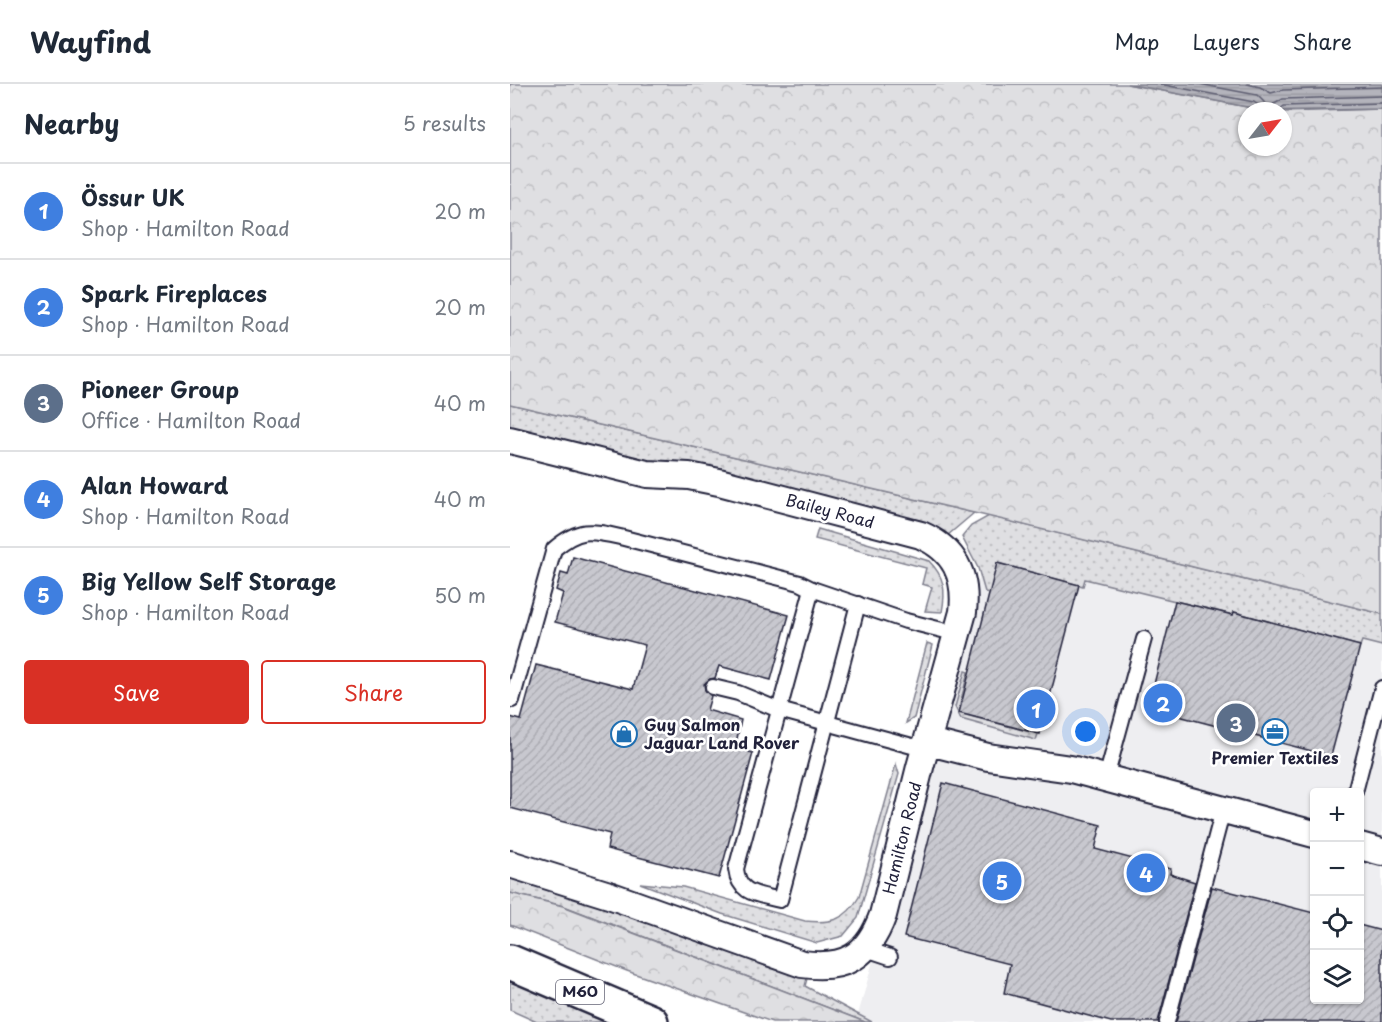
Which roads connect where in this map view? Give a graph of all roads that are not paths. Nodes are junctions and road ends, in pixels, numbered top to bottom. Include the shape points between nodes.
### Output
1 (510, 440) edge
2 (812, 589) junction
3 (858, 604) junction
4 (958, 634) junction
5 (1144, 639) dead end
6 (713, 687) dead end
7 (1382, 688) edge
8 (512, 700) dead end
9 (779, 710) junction
10 (827, 724) junction
11 (926, 745) junction
12 (1106, 778) junction
13 (1356, 788) edge
14 (1223, 810) junction
15 (1310, 833) edge
16 (1364, 847) edge
17 (1382, 852) edge
18 (510, 864) edge
19 (866, 949) junction
20 (890, 957) dead end
21 (510, 962) edge
22 (651, 1022) edge
23 (1167, 1022) edge

1 - 4 street, Bailey Road via 647,474 719,482 931,540 949,553 962,576 965,596
2 - 3 lane
2 - 8 lane via 620,537 579,532 554,549
2 - 9 lane
3 - 4 lane
3 - 10 lane
4 - 11 street, Bailey Road
5 - 12 lane
6 - 9 lane
7 - 13 lane
9 - 10 lane
9 - 10 lane via 736,869 744,891 780,900
10 - 11 lane via 912,746
11 - 12 street
11 - 19 street, Hamilton Road via 883,915
12 - 14 street
14 - 15 street
14 - 23 lane
16 - 17 street
18 - 19 street via 802,964 839,964
19 - 20 lane
21 - 22 highway, M60

